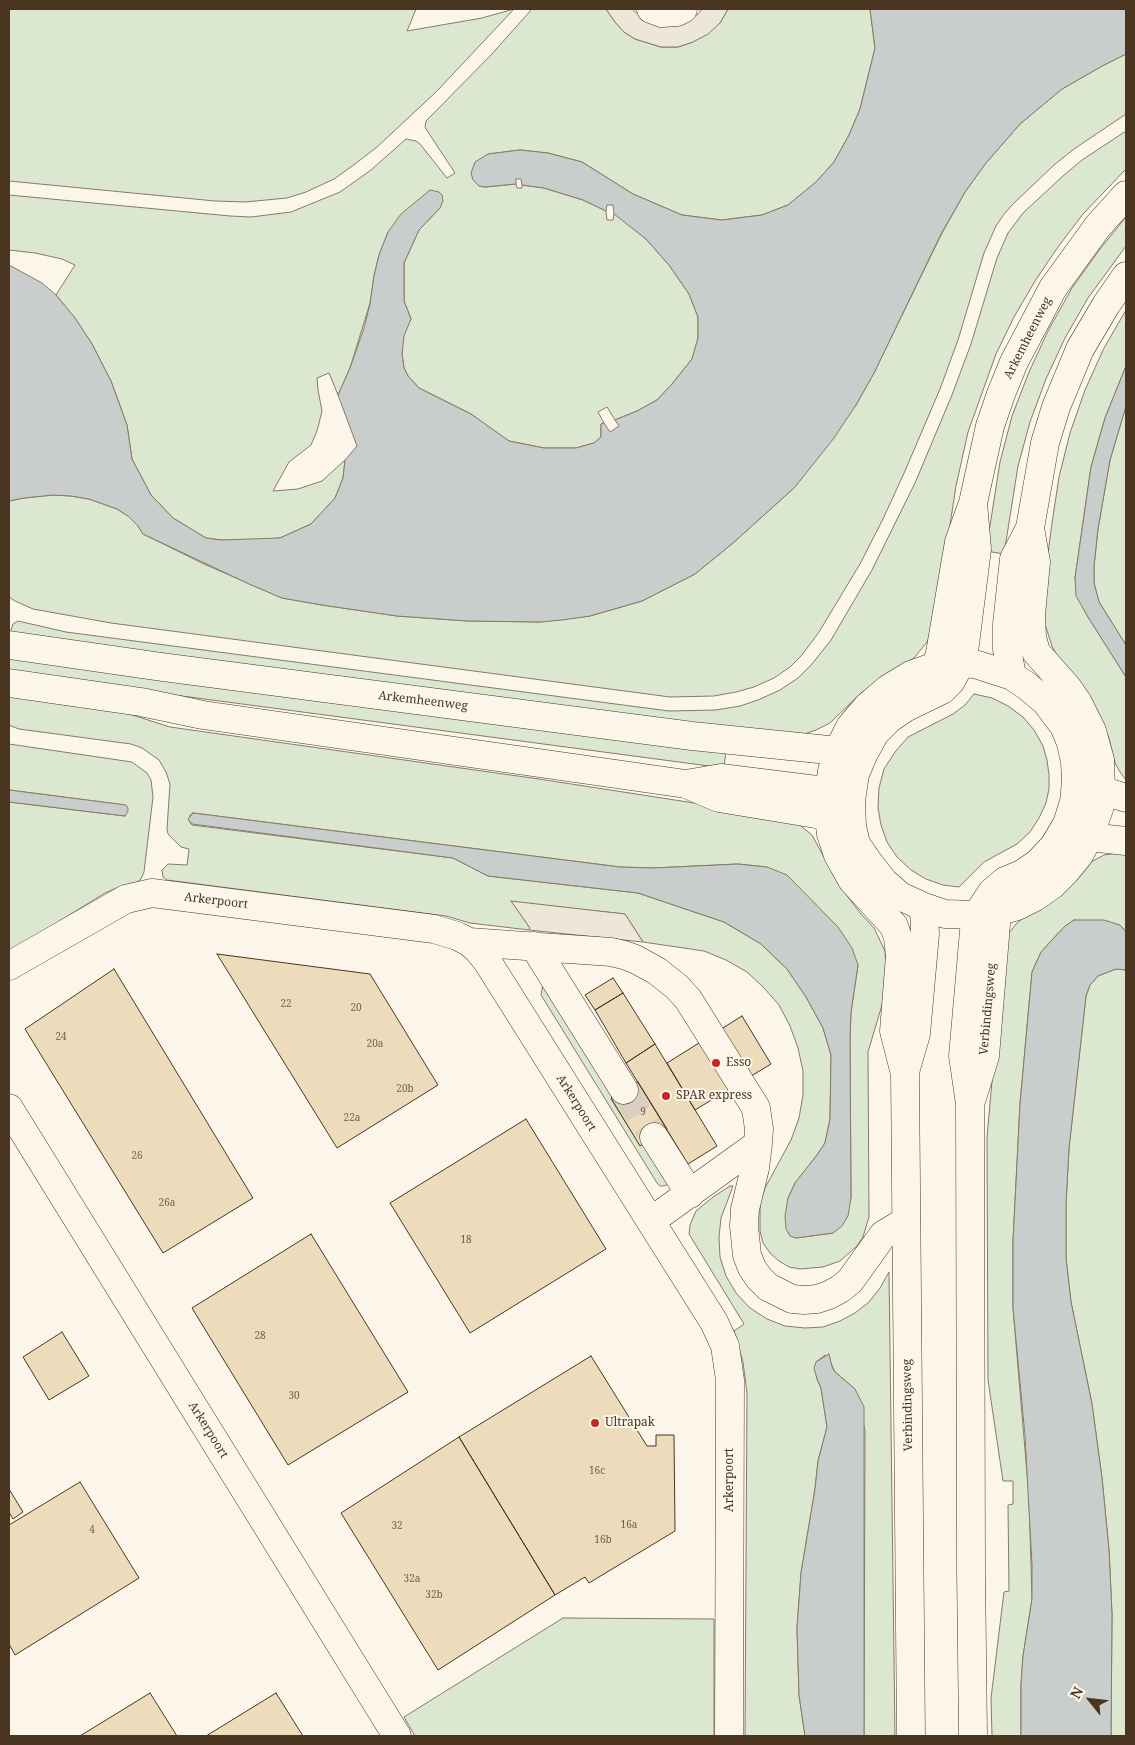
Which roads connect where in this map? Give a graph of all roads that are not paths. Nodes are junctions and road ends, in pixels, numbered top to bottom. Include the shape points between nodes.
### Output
1 (651, 9) edge
2 (683, 9) edge
3 (1126, 195) edge
4 (1126, 276) edge
5 (1030, 528) junction
6 (9, 645) edge
7 (948, 664) junction
8 (1012, 676) junction
9 (9, 683) edge
10 (838, 750) junction
11 (1101, 790) edge
12 (836, 804) junction
13 (1089, 837) junction
14 (1126, 841) edge
15 (924, 908) junction
16 (987, 913) junction
17 (469, 942) junction
18 (534, 946) junction
19 (9, 966) edge
20 (904, 1074) junction
21 (624, 1090) tunnel mouth
22 (12, 1121) edge
23 (654, 1137) tunnel mouth
24 (758, 1144) junction
25 (690, 1194) junction
26 (906, 1221) junction
27 (651, 1222) junction
28 (397, 1736) edge
29 (729, 1736) edge
30 (911, 1736) edge
31 (973, 1736) edge

1 - 2 main road via 662,13
3 - 7 main road, Arkemheenweg via 1098,226 1052,288 1014,362 990,426 974,503 977,549 964,652
4 - 5 main road via 1080,349 1056,407 1045,443
5 - 8 main road via 1014,559 1007,624
5 - 11 main road via 1036,562 1031,615 1036,652 1078,703 1092,731 1100,760
6 - 10 main road, Arkemheenweg via 672,734
7 - 8 main road via 978,665
7 - 10 main road via 911,676 888,689 856,720
7 - 12 main road, Arkemheenweg via 951,682 889,719 876,733
8 - 11 main road via 1046,702 1064,726 1076,762
9 - 12 main road via 141,702 203,716 686,784 721,778 817,790
10 - 12 main road via 832,771
11 - 13 main road via 1100,806
11 - 16 main road via 1074,802 1067,824 1054,846 1038,863 992,892
12 - 15 main road via 852,826 856,844 884,882 900,896
12 - 20 main road, Verbindingsweg via 831,834 838,855 852,880 894,926 898,938 900,956 894,1031
13 - 14 main road
13 - 16 main road via 1080,855 1052,885 1029,900
15 - 16 main road via 945,914
15 - 20 main road, Verbindingsweg via 925,934 916,1034
16 - 31 main road, Verbindingsweg via 985,1056 970,1104
17 - 18 main road
17 - 19 main road, Arkerpoort via 434,929 152,893 126,900
17 - 27 main road, Arkerpoort via 487,961
18 - 21 main road
18 - 24 main road via 624,955 657,971 677,986 697,1011 756,1108
20 - 26 main road, Verbindingsweg
22 - 28 main road, Arkerpoort
23 - 25 main road
24 - 25 main road
24 - 26 main road via 745,1209 745,1243 755,1273 780,1294 804,1300 817,1299 840,1289 883,1235
25 - 27 main road
26 - 30 main road, Verbindingsweg
27 - 29 main road, Arkerpoort via 721,1334 729,1363

